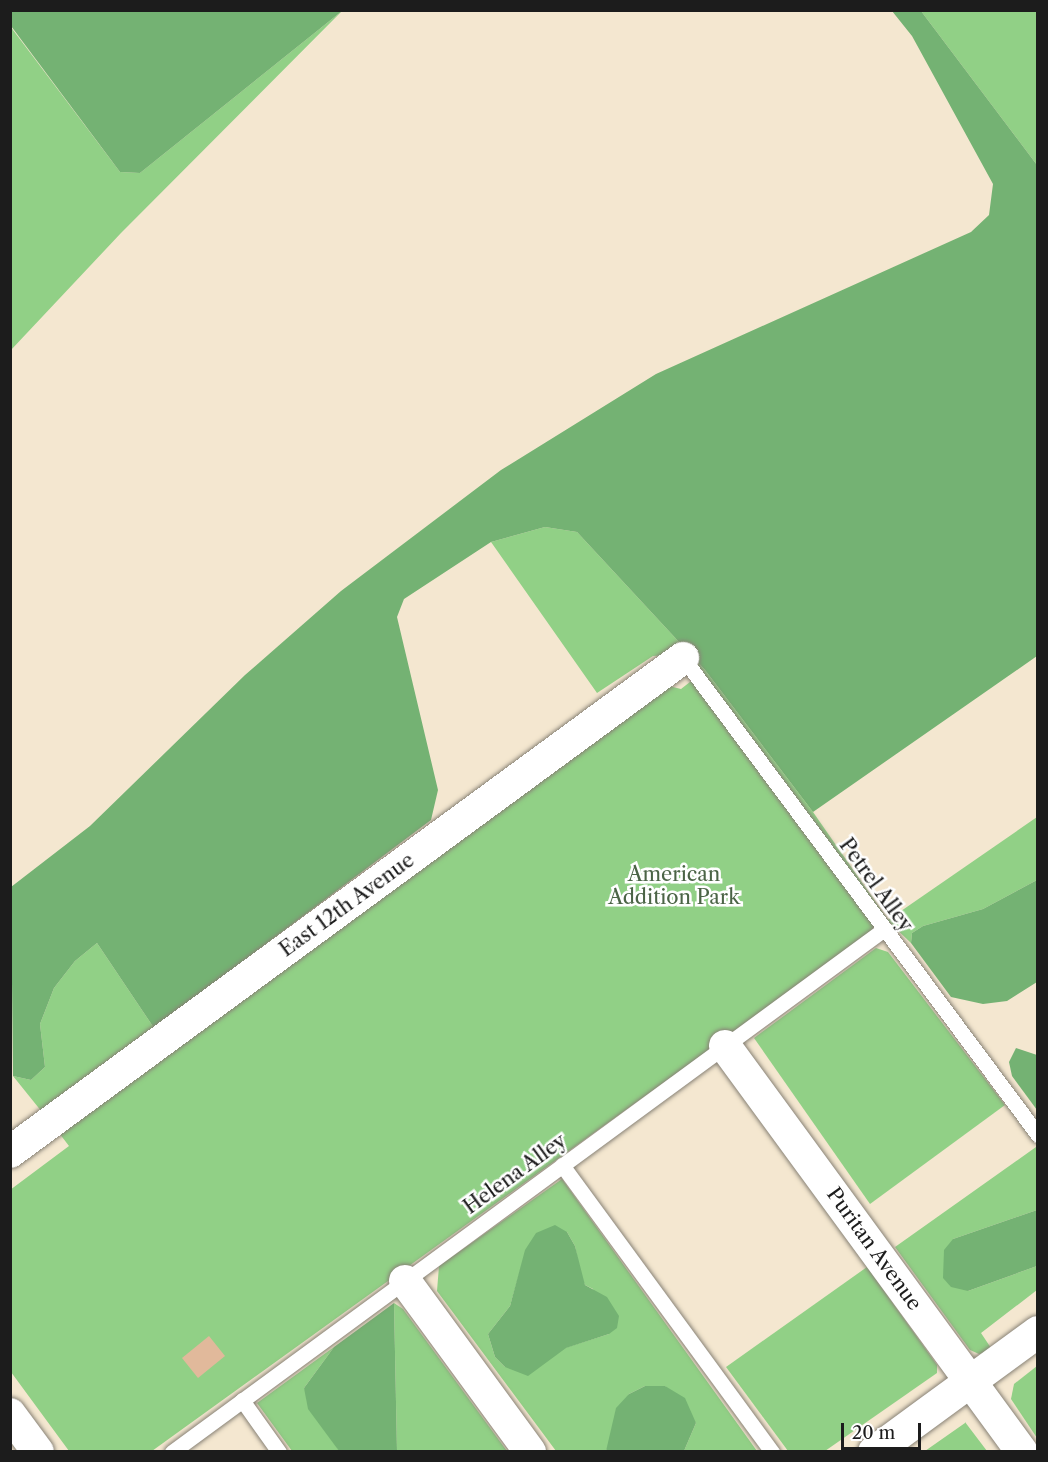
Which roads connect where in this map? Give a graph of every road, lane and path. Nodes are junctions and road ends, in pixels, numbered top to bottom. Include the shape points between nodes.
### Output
1 (683, 658) joint
2 (883, 930) junction
3 (725, 1046) junction
4 (1038, 1135) edge
5 (10, 1152) edge
6 (562, 1165) junction
7 (405, 1281) junction
8 (1038, 1332) edge
9 (970, 1381) junction
10 (242, 1400) junction
11 (10, 1414) edge
12 (38, 1452) edge
13 (172, 1452) edge
14 (279, 1452) edge
15 (530, 1452) edge
16 (772, 1452) edge
17 (874, 1452) edge
18 (1022, 1452) edge

1 - 2 lane, Petrel Alley
1 - 5 street, East 12th Avenue
2 - 3 lane, Helena Alley
2 - 4 lane, Petrel Alley
3 - 6 lane, Helena Alley
3 - 9 street, Puritan Avenue
6 - 7 lane, Helena Alley
6 - 16 lane
7 - 10 lane, Helena Alley
7 - 15 street
8 - 9 street
9 - 17 street
9 - 18 street, Puritan Avenue
10 - 13 lane, Helena Alley
10 - 14 lane
11 - 12 street

